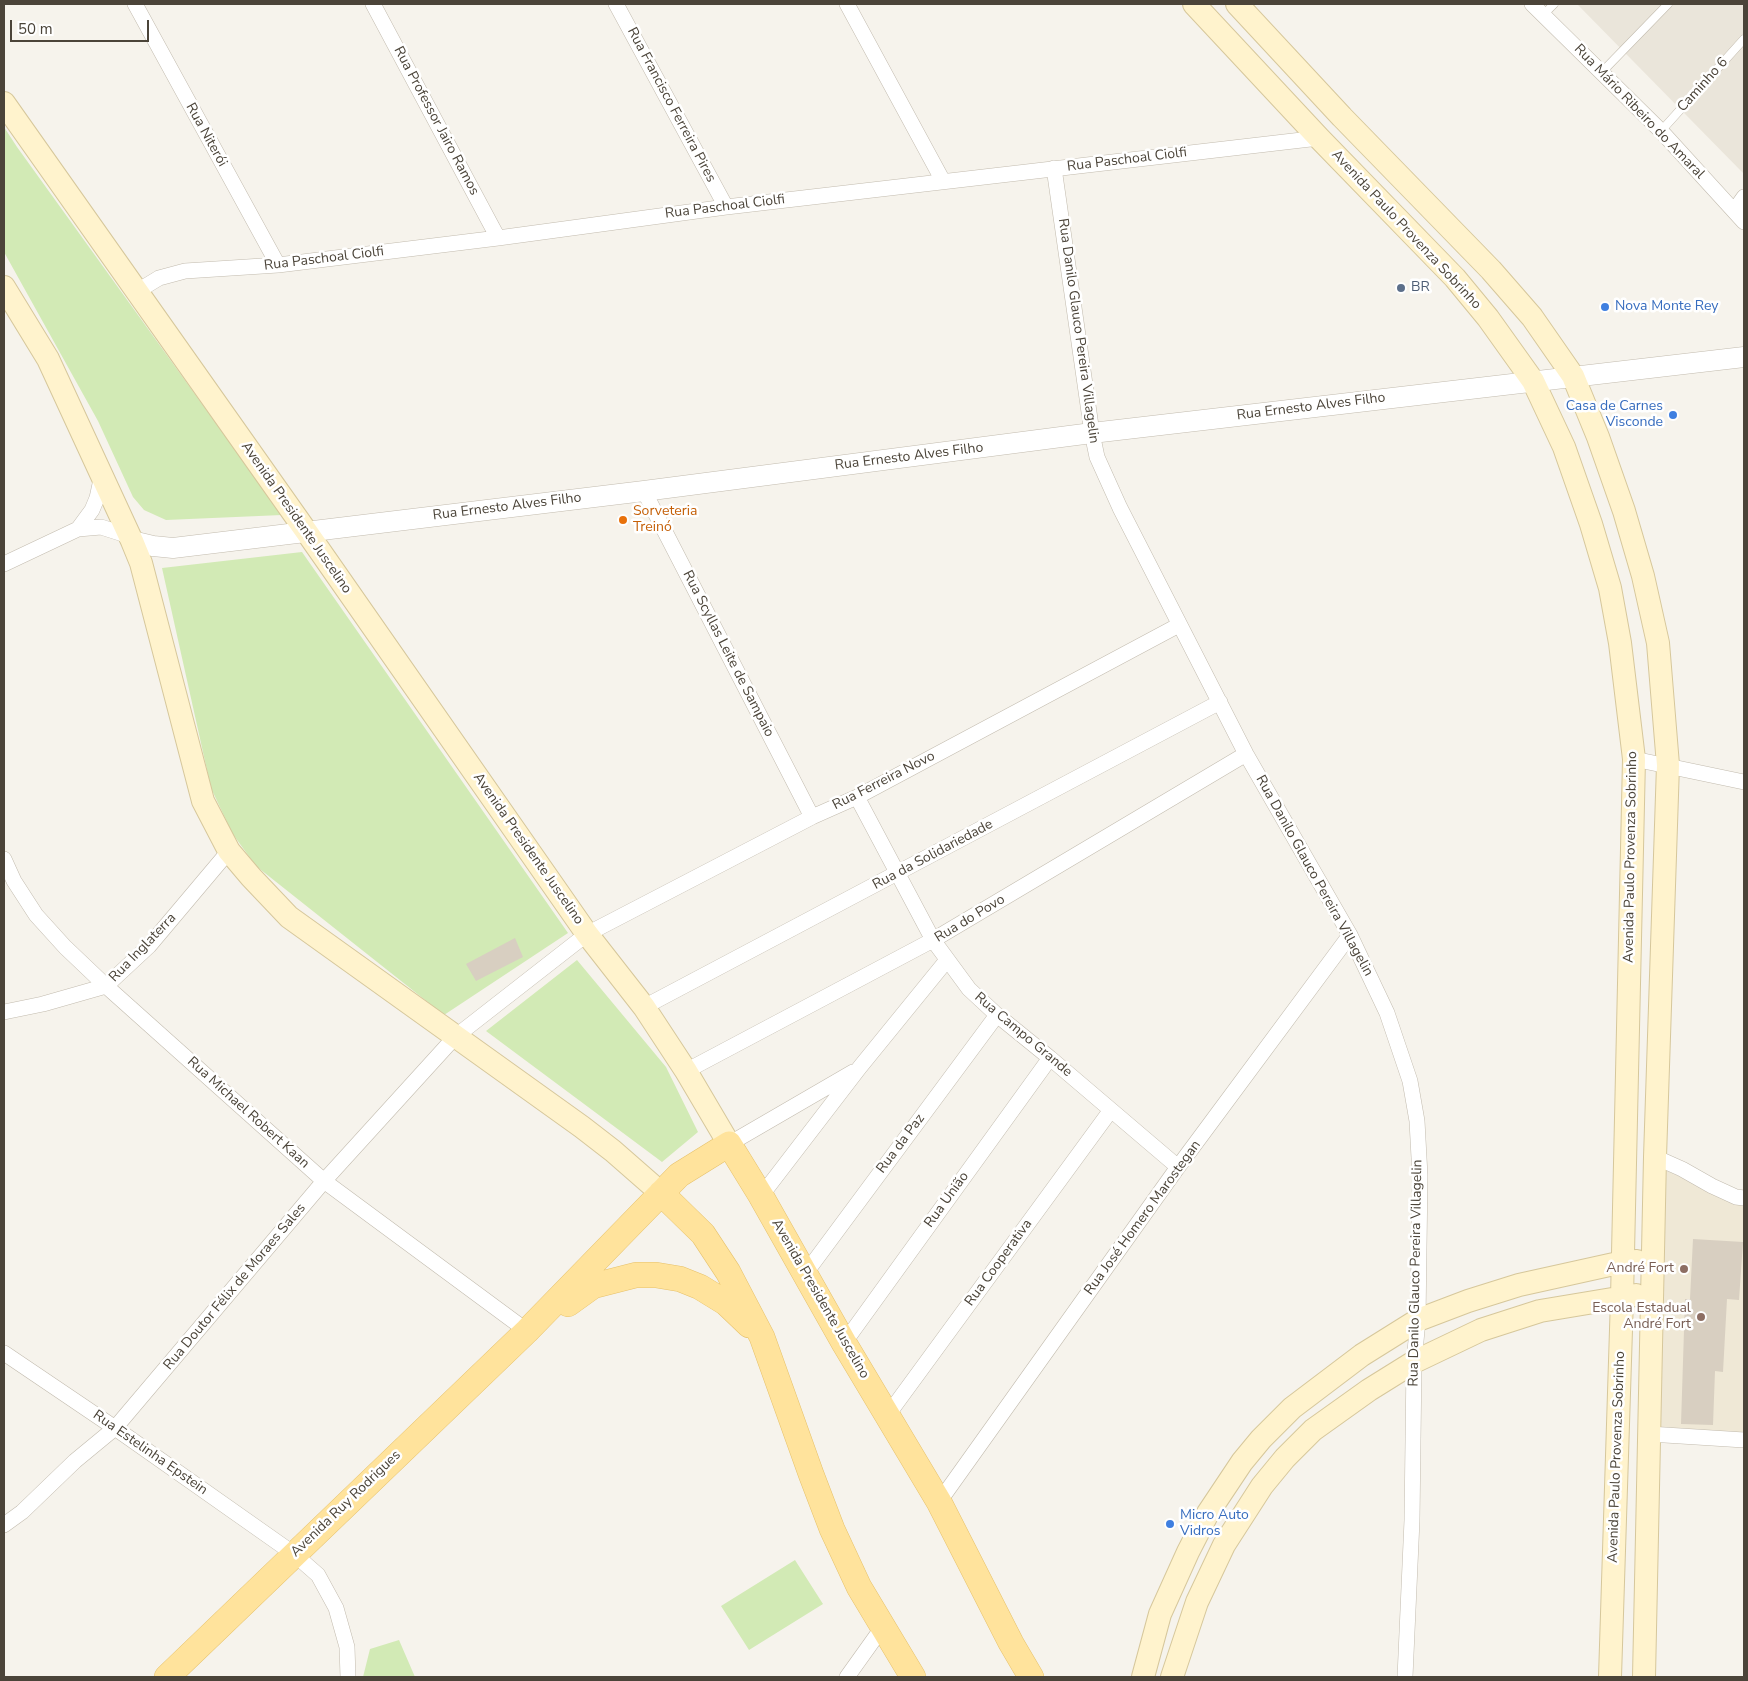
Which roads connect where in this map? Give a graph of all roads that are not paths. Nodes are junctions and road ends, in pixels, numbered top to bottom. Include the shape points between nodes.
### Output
1 (135, 4) edge
2 (373, 4) edge
3 (616, 4) edge
4 (847, 4) edge
5 (1194, 4) edge
6 (1237, 4) edge
7 (1532, 4) edge
8 (1668, 4) edge
9 (1549, 9) edge
10 (1744, 39) edge
11 (1601, 73) junction
12 (4, 103) edge
13 (1662, 132) junction
14 (1319, 138) junction
15 (1054, 168) junction
16 (943, 181) junction
17 (1744, 197) edge
18 (726, 207) junction
19 (1734, 211) junction
20 (1744, 222) edge
21 (498, 238) junction
22 (278, 265) junction
23 (4, 287) edge
24 (136, 292) junction
25 (1744, 356) edge
26 (1573, 376) junction
27 (1533, 381) junction
28 (1092, 433) junction
29 (102, 474) junction
30 (644, 491) junction
31 (78, 529) junction
32 (306, 531) junction
33 (132, 540) junction
34 (4, 564) edge
35 (1179, 626) junction
36 (1220, 702) junction
37 (1246, 754) junction
38 (1634, 759) junction
39 (1668, 765) junction
40 (1744, 782) edge
41 (857, 797) junction
42 (812, 817) junction
43 (229, 851) junction
44 (4, 859) edge
45 (898, 873) junction
46 (587, 934) junction
47 (1350, 935) junction
48 (933, 940) junction
49 (947, 960) junction
50 (106, 986) junction
51 (644, 1007) junction
52 (4, 1012) edge
53 (997, 1015) junction
54 (455, 1037) junction
55 (1050, 1058) junction
56 (860, 1067) junction
57 (686, 1070) junction
58 (1111, 1110) junction
59 (729, 1144) junction
60 (1655, 1157) junction
61 (1178, 1167) junction
62 (324, 1181) junction
63 (661, 1193) junction
64 (761, 1196) junction
65 (1744, 1198) edge
66 (1653, 1259) junction
67 (1623, 1262) junction
68 (805, 1274) junction
69 (1652, 1292) junction
70 (1622, 1298) junction
71 (1418, 1320) junction
72 (527, 1331) junction
73 (762, 1337) junction
74 (844, 1343) junction
75 (4, 1353) edge
76 (1414, 1362) junction
77 (887, 1416) junction
78 (115, 1428) junction
79 (1649, 1434) junction
80 (1744, 1440) edge
81 (940, 1502) junction
82 (4, 1525) edge
83 (294, 1554) junction
84 (882, 1628) junction
85 (167, 1677) edge
86 (348, 1677) edge
87 (847, 1677) edge
88 (913, 1677) edge
89 (1031, 1677) edge
90 (1143, 1677) edge
91 (1172, 1677) edge
92 (1406, 1677) edge
93 (1610, 1677) edge
94 (1644, 1677) edge

1 - 22 street, Rua Niterói
2 - 21 street, Rua Professor Jairo Ramos
3 - 18 street, Rua Francisco Ferreira Pires
4 - 16 street
5 - 14 main road, Avenida Paulo Provenza Sobrinho
6 - 26 main road via 1342,118 1491,270 1532,316
7 - 9 street, Rua Mário Ribeiro do Amaral
8 - 11 lane
9 - 11 street, Rua Mário Ribeiro do Amaral
10 - 13 lane, Caminho 6
11 - 13 street, Rua Mário Ribeiro do Amaral
12 - 24 main road, Avenida Presidente Juscelino
13 - 19 street, Rua Mário Ribeiro do Amaral
14 - 15 street, Rua Paschoal Ciolfi
14 - 27 main road, Avenida Paulo Provenza Sobrinho via 1454,278 1488,318
15 - 16 street, Rua Paschoal Ciolfi
15 - 28 street, Rua Danilo Glauco Pereira Villagelin
16 - 18 street, Rua Paschoal Ciolfi
17 - 19 street
18 - 21 street, Rua Paschoal Ciolfi
19 - 20 street, Rua Mário Ribeiro do Amaral
21 - 22 street, Rua Paschoal Ciolfi
22 - 24 street, Rua Paschoal Ciolfi via 185,271 159,278
23 - 29 main road via 48,359
24 - 32 main road, Avenida Presidente Juscelino
25 - 26 street, Rua Ernesto Alves Filho
26 - 27 street, Rua Ernesto Alves Filho
26 - 39 main road via 1598,437 1643,576 1658,643
27 - 28 street, Rua Ernesto Alves Filho
27 - 38 main road, Avenida Paulo Provenza Sobrinho via 1564,447 1610,588
28 - 30 street, Rua Ernesto Alves Filho
28 - 35 street, Rua Danilo Glauco Pereira Villagelin via 1097,457
29 - 31 street, Rua Ernesto Alves Filho via 98,498
29 - 33 main road
30 - 32 street, Rua Ernesto Alves Filho
30 - 42 street, Rua Scyllas Leite de Sampaio
31 - 33 street, Rua Ernesto Alves Filho via 101,528
31 - 34 street, Rua Ernesto Alves Filho
32 - 33 street, Rua Ernesto Alves Filho via 173,548
32 - 46 main road, Avenida Presidente Juscelino
33 - 43 main road via 141,563 202,800
35 - 36 street, Rua Danilo Glauco Pereira Villagelin
35 - 41 street, Rua Ferreira Novo
36 - 37 street, Rua Danilo Glauco Pereira Villagelin
36 - 45 street, Rua da Solidariedade
37 - 47 street, Rua Danilo Glauco Pereira Villagelin
37 - 48 street, Rua do Povo
38 - 39 street
38 - 67 main road, Avenida Paulo Provenza Sobrinho
39 - 40 street
39 - 60 main road
41 - 42 street, Rua Ferreira Novo
41 - 45 street, Rua Campo Grande
42 - 46 street, Rua Ferreira Novo
43 - 50 street, Rua Inglaterra via 149,946
43 - 54 main road via 289,917
44 - 50 street, Rua Michael Robert Kaan via 36,915
45 - 48 street, Rua Campo Grande
45 - 51 street, Rua da Solidariedade
46 - 51 main road, Avenida Presidente Juscelino
46 - 54 street, Avenida Presidente Juscelino
47 - 61 street, Rua José Homero Marostegan
47 - 71 street, Rua Danilo Glauco Pereira Villagelin via 1387,1013 1410,1081 1417,1121 1420,1176
48 - 49 street, Rua Campo Grande
48 - 57 street, Rua do Povo
49 - 53 street, Rua Campo Grande via 969,989
49 - 56 street, Rua do Povo
50 - 52 street, Rua Inglaterra
50 - 62 street, Rua Michael Robert Kaan
51 - 57 main road, Avenida Presidente Juscelino
53 - 55 street, Rua Campo Grande
53 - 68 street, Rua da Paz
54 - 62 street, Rua Doutor Félix de Moraes Sales
54 - 63 main road via 582,1127
55 - 58 street, Rua Campo Grande
55 - 74 street, Rua União
56 - 59 street
56 - 64 street, Rua do Povo
57 - 59 main road, Avenida Presidente Juscelino
58 - 61 street, Rua Campo Grande
58 - 77 street, Rua Cooperativa
59 - 63 main road, Avenida Ruy Rodrigues via 680,1175
59 - 64 main road, Avenida Presidente Juscelino
60 - 65 street
60 - 66 main road
61 - 81 street, Rua José Homero Marostegan
62 - 72 street, Rua Michael Robert Kaan
62 - 78 street, Rua Doutor Félix de Moraes Sales
63 - 72 main road, Avenida Ruy Rodrigues
63 - 73 main road via 703,1234 728,1272
64 - 68 main road, Avenida Presidente Juscelino
66 - 67 main road
66 - 69 main road
67 - 70 main road, Avenida Paulo Provenza Sobrinho
67 - 71 main road via 1519,1284
68 - 74 main road, Avenida Presidente Juscelino
69 - 70 main road
69 - 79 main road
70 - 76 main road via 1540,1311 1481,1330
70 - 93 main road, Avenida Paulo Provenza Sobrinho
71 - 76 street, Rua Danilo Glauco Pereira Villagelin
71 - 90 main road via 1362,1356 1292,1408 1242,1462 1208,1513 1188,1552 1160,1614
72 - 73 main road, Avenida Ruy Rodrigues via 593,1286 636,1275 656,1275 700,1287 726,1303
72 - 83 main road, Avenida Ruy Rodrigues
73 - 84 main road via 829,1522
74 - 77 main road, Avenida Presidente Juscelino
75 - 78 street, Rua Estelinha Epstein
76 - 91 main road via 1313,1430 1262,1486 1224,1544 1197,1602
76 - 92 street, Rua Danilo Glauco Pereira Villagelin
77 - 81 main road, Avenida Presidente Juscelino
78 - 82 street, Rua Doutor Félix de Moraes Sales
78 - 83 street, Rua Estelinha Epstein
79 - 80 street
79 - 94 main road
81 - 89 main road, Avenida Presidente Juscelino
83 - 85 main road, Avenida Ruy Rodrigues
83 - 86 street, Rua Estelinha Epstein via 318,1575 336,1608 348,1647
84 - 87 street
84 - 88 main road

